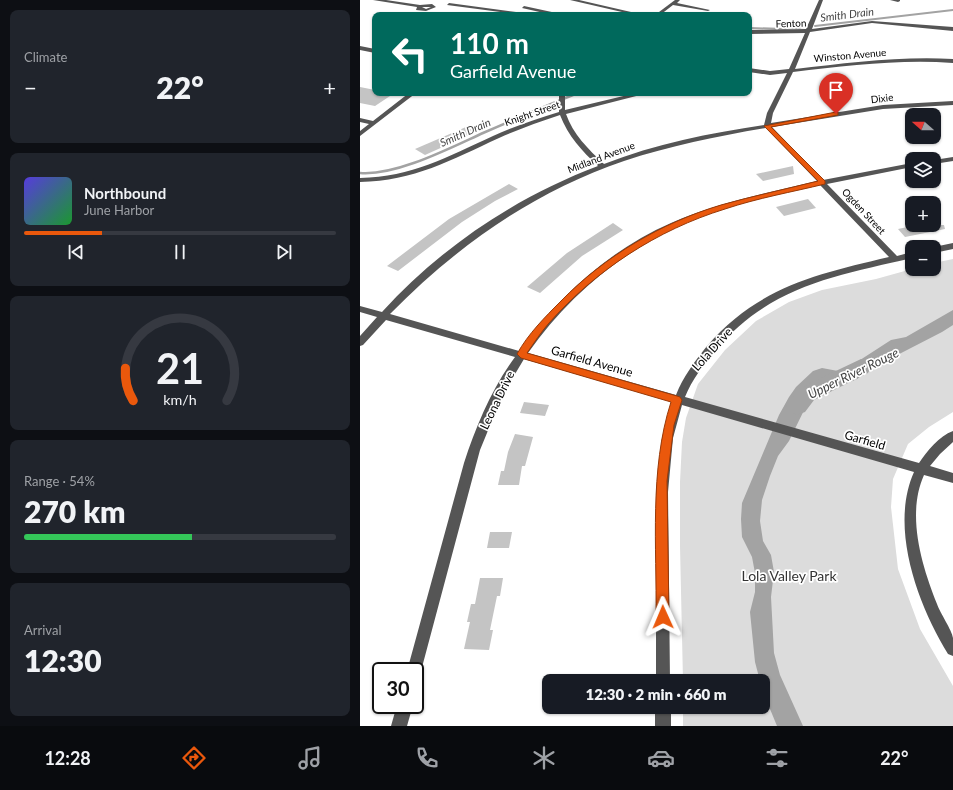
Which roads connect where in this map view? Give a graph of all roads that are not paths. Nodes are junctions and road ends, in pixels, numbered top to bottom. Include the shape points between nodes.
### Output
1 (375, 0) edge
2 (572, 0) edge
3 (678, 0) edge
4 (822, 0) edge
5 (892, 0) edge
6 (898, 1) edge
7 (449, 4) dead end
8 (673, 4) junction
9 (708, 10) dead end
10 (415, 12) edge
11 (502, 12) edge
12 (517, 12) edge
13 (549, 12) edge
14 (628, 12) edge
15 (661, 12) edge
16 (953, 29) edge
17 (808, 31) junction
18 (752, 32) edge
19 (360, 48) edge
20 (372, 50) edge
21 (953, 61) edge
22 (752, 70) edge
23 (791, 70) junction
24 (770, 73) junction
25 (752, 76) edge
26 (409, 96) edge
27 (562, 96) edge
28 (633, 96) edge
29 (953, 103) edge
30 (563, 113) junction
31 (360, 120) edge
32 (374, 123) junction
33 (767, 126) junction
34 (360, 134) edge
35 (953, 159) edge
36 (941, 161) edge
37 (602, 166) junction
38 (905, 166) edge
39 (360, 180) edge
40 (823, 182) junction
41 (953, 246) edge
42 (941, 249) edge
43 (905, 257) edge
44 (896, 259) junction
45 (360, 308) edge
46 (383, 315) junction
47 (360, 342) edge
48 (521, 354) junction
49 (677, 400) junction
50 (770, 426) joint
51 (953, 436) edge
52 (921, 469) junction
53 (953, 478) edge
54 (953, 649) edge
55 (416, 662) edge
56 (663, 674) edge
57 (402, 714) edge
58 (663, 714) edge
59 (399, 726) edge
60 (663, 726) edge

1 - 10 street via 420,8
2 - 14 street
3 - 8 street
4 - 17 street
5 - 6 street
7 - 11 street
8 - 9 street
8 - 15 street
12 - 13 street via 526,5
16 - 17 street, Fenton via 872,22
17 - 18 street, Fenton
17 - 23 street
19 - 20 street
21 - 23 street, Winston Avenue via 878,60
22 - 24 street, Winston Avenue
23 - 24 street, Winston Avenue
23 - 33 street via 770,113
24 - 25 street
26 - 32 street
27 - 30 street
28 - 30 street, Knight Street
29 - 33 street, Dixie via 861,110
30 - 37 street via 564,120 577,140
30 - 39 street, Knight Street via 516,129 415,172 391,178
31 - 32 street
32 - 34 street
33 - 37 street, Midland Avenue via 681,142
33 - 40 street, Ogden Street
35 - 36 street
37 - 46 street, Midland Avenue via 544,193 486,226 432,267
38 - 40 street, Leona Drive
40 - 44 street, Ogden Street via 855,219
40 - 48 street, Leona Drive via 722,207 671,227 636,245 580,287 545,322
41 - 42 street
43 - 44 street, Lola Drive
44 - 49 street, Lola Drive via 810,282 760,305 740,319 711,347 691,372
45 - 46 street, Garfield Avenue
46 - 47 street, Midland Avenue
46 - 48 street, Garfield Avenue
48 - 49 street, Garfield Avenue
48 - 55 street, Leona Drive via 498,392 468,467
49 - 50 street, Garfield Avenue
49 - 56 street, Lola Drive via 669,425 662,481
50 - 52 street, Garfield
51 - 52 street via 940,445
52 - 53 street, Garfield
52 - 54 street via 912,491 910,512 914,552 929,603
57 - 59 street
58 - 60 street

